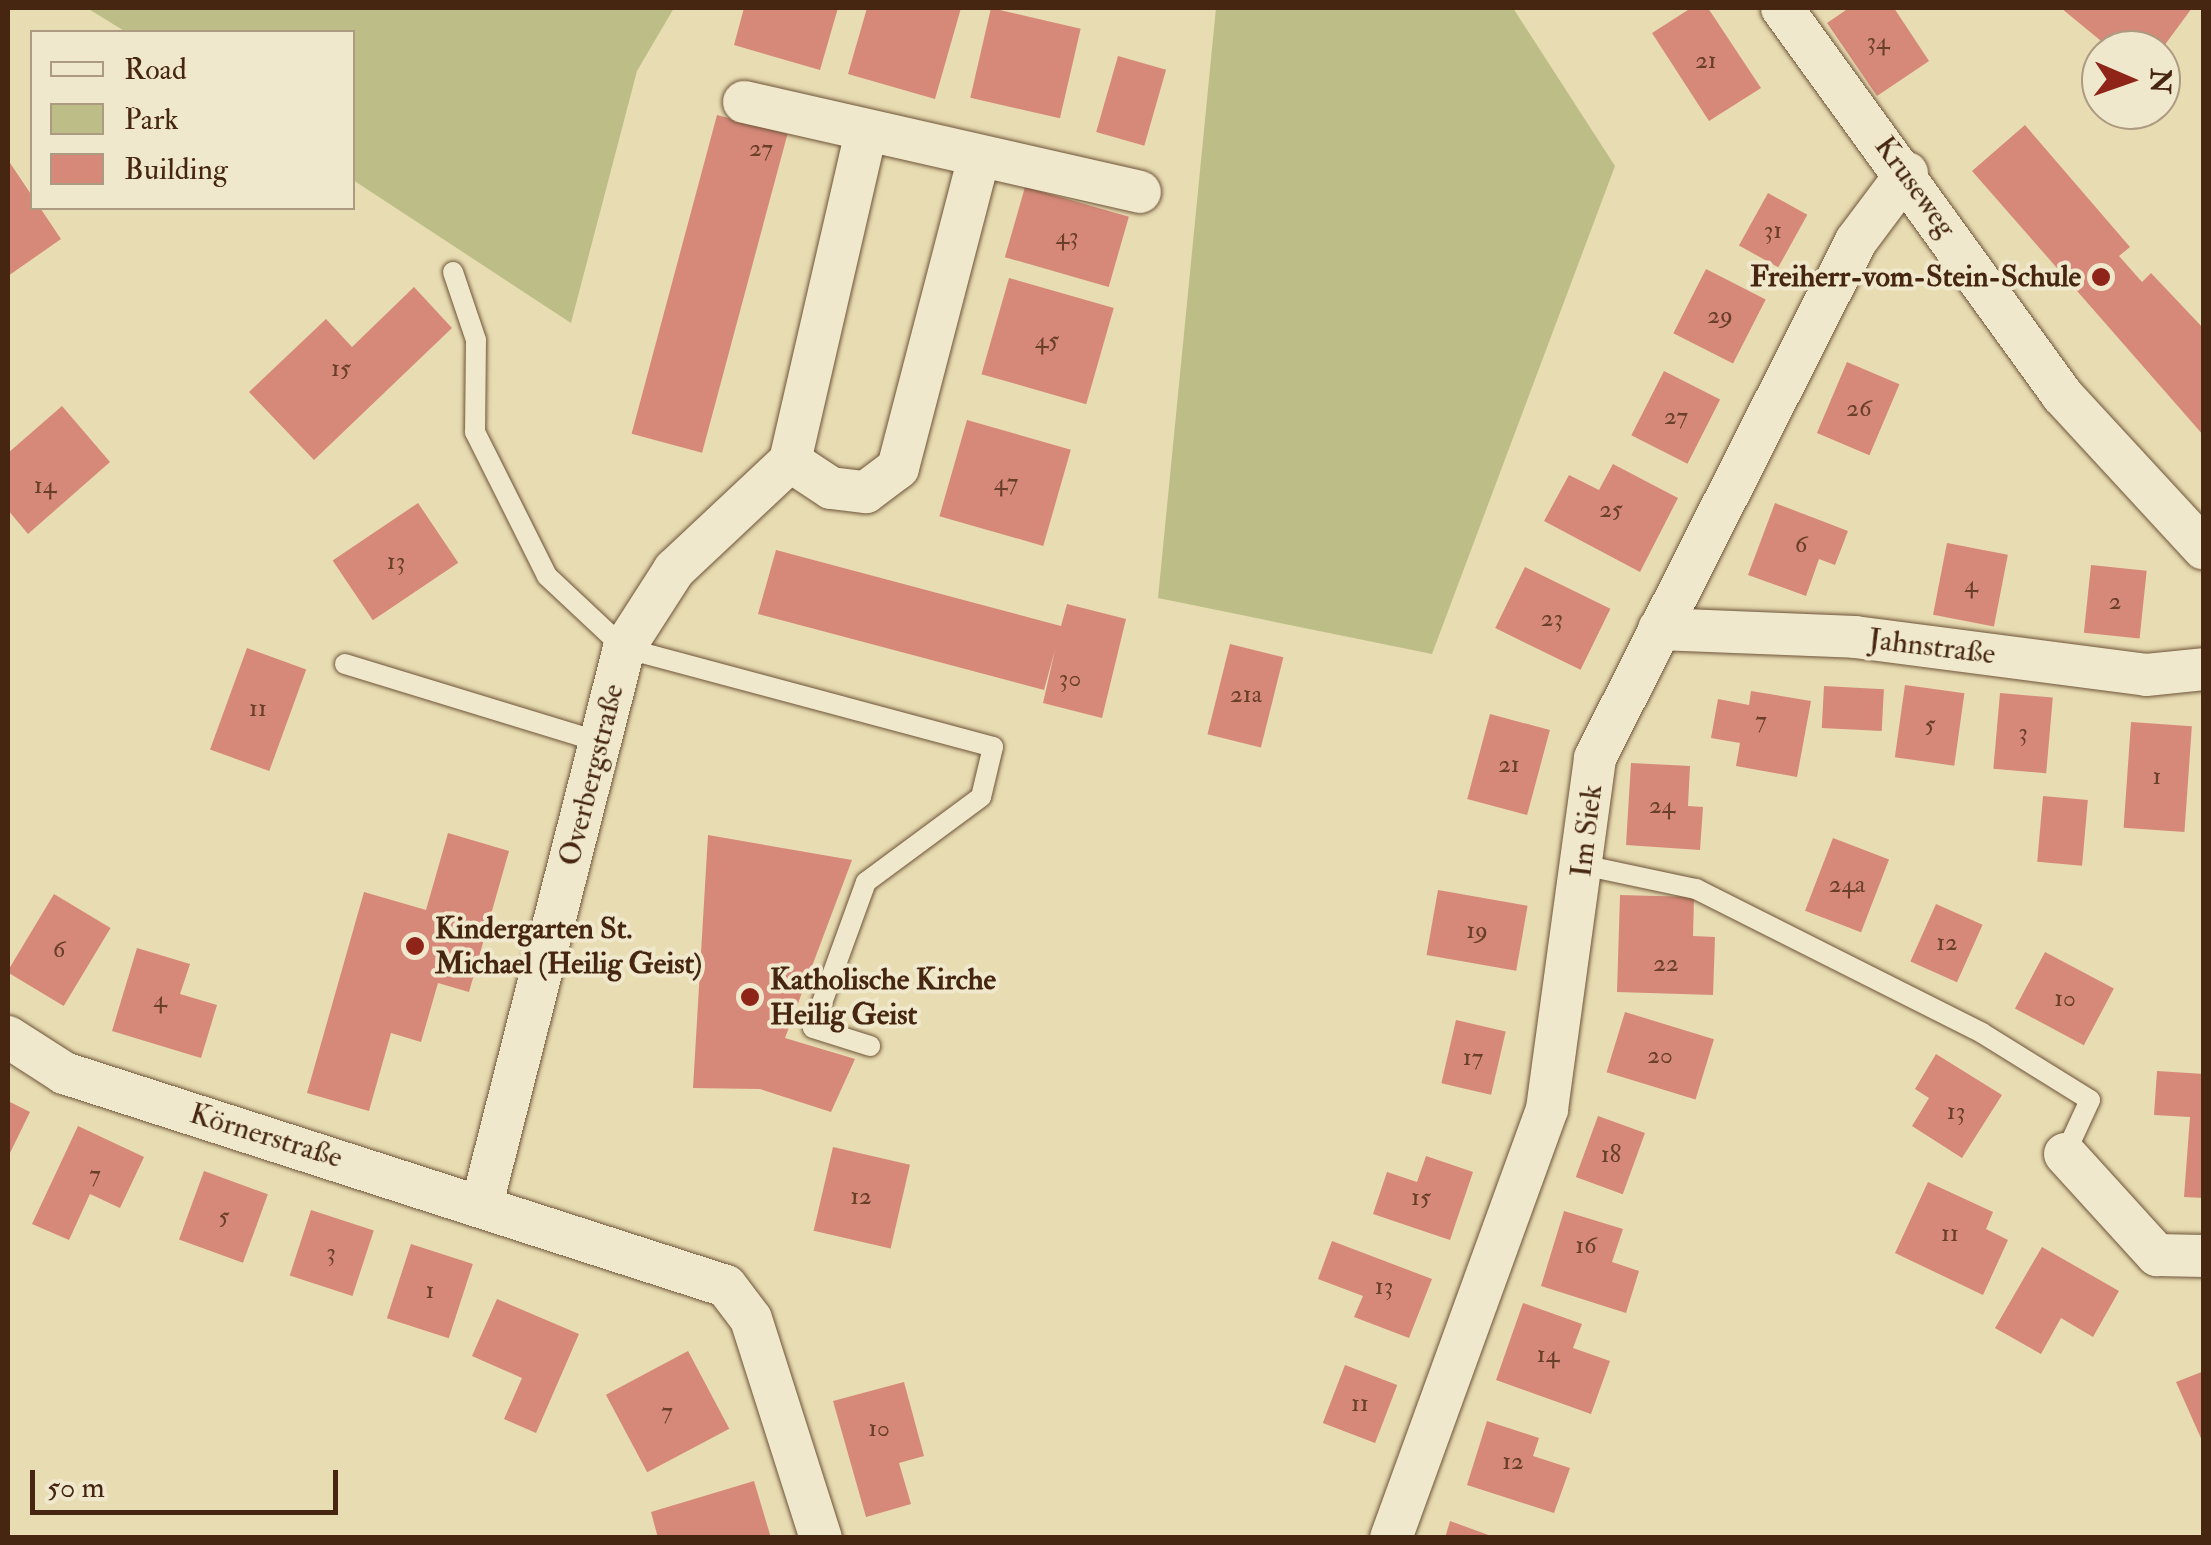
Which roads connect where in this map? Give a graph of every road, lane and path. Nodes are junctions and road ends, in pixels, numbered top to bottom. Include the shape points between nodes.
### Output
1 (1782, 8) edge
2 (744, 102) dead end
3 (865, 136) junction
4 (978, 160) junction
5 (1907, 174) junction
6 (1140, 192) dead end
7 (454, 272) dead end
8 (790, 461) junction
9 (2204, 550) edge
10 (1659, 629) junction
11 (624, 648) junction
12 (345, 664) dead end
13 (2204, 668) edge
14 (600, 742) junction
15 (1582, 865) junction
16 (8, 1037) edge
17 (870, 1046) dead end
18 (2066, 1154) joint
19 (482, 1204) junction
20 (2204, 1256) edge
21 (820, 1538) edge
22 (1390, 1538) edge

1 - 5 street, Kruseweg
2 - 3 street
3 - 4 street
3 - 8 street
4 - 6 street
4 - 8 street via 898,468 866,492 831,488
5 - 9 street, Kruseweg via 2062,394
5 - 10 street, Im Siek via 1856,241
7 - 11 lane via 476,340 474,432 547,576
8 - 11 street, Overbergstraße via 674,570
10 - 13 street, Jahnstraße via 1855,636 2146,675
10 - 15 street, Im Siek via 1595,758
11 - 14 street, Overbergstraße
11 - 17 lane via 993,746 981,797 866,882 813,1028
12 - 14 lane
14 - 19 street, Overbergstraße
15 - 18 lane via 1696,888 1982,1033 2090,1100
15 - 22 street, Im Siek via 1548,1109
16 - 19 street, Körnerstraße via 64,1073
18 - 20 street via 2157,1254
19 - 21 street, Körnerstraße via 726,1286 751,1319

